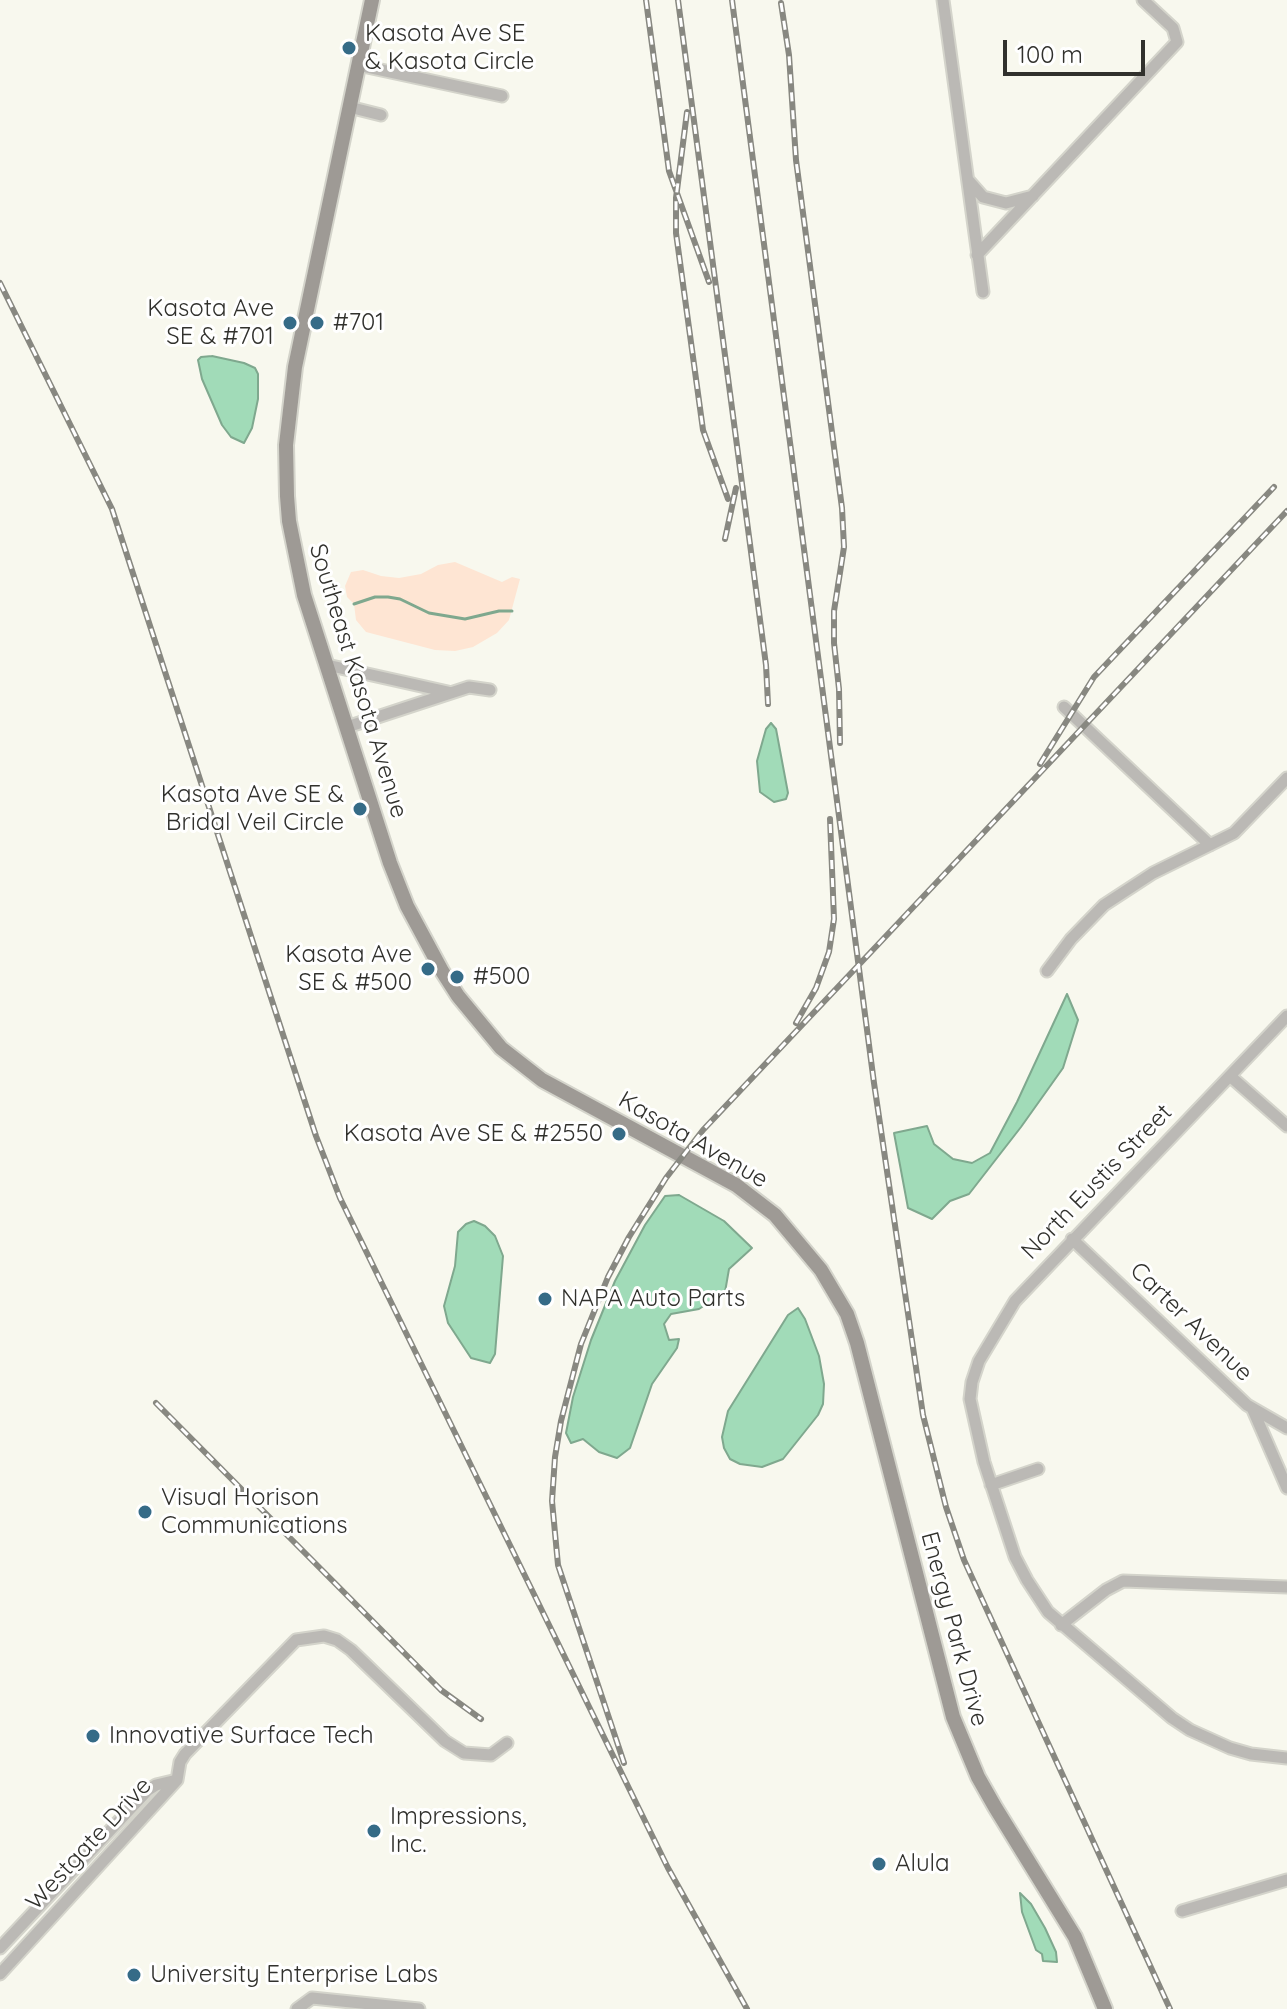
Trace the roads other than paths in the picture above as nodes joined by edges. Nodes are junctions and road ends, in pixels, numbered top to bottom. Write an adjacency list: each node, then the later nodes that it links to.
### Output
1 (372, 0): 4 (street, Southeast Kasota Avenue)
2 (943, 0): 8 (street)
3 (1143, 0): 9 (street)
4 (358, 65): 5 (street); 6 (street, Southeast Kasota Avenue)
5 (502, 96)
6 (349, 107): 7 (street); 12 (street, Southeast Kasota Avenue)
7 (381, 115)
8 (967, 179): 9 (street); 10 (street)
9 (1033, 196): 10 (street)
10 (977, 255): 11 (street)
11 (983, 292)
12 (327, 665): 14 (street); 16 (street, Southeast Kasota Avenue)
13 (490, 690): 14 (street)
14 (449, 692): 16 (street)
15 (1064, 707): 18 (street)
16 (347, 727): 21 (street, Southeast Kasota Avenue)
17 (1287, 778): 18 (street)
18 (1210, 845): 19 (street)
19 (1047, 971)
20 (1287, 1016): 22 (street, North Eustis Street)
21 (479, 1023): 26 (street, Kasota Avenue)
22 (1230, 1076): 23 (street); 24 (street, North Eustis Street)
23 (1287, 1126)
24 (1072, 1239): 25 (street, Carter Avenue); 29 (street, North Eustis Street)
25 (1253, 1410): 27 (street, Carter Avenue); 30 (street)
26 (878, 1419): 42 (street, Energy Park Drive)
27 (1287, 1428)
28 (1038, 1469): 29 (street)
29 (991, 1485): 32 (street)
30 (1287, 1488)
31 (1287, 1587): 32 (street)
32 (1061, 1625): 34 (street)
33 (507, 1743): 35 (street, Westgate Drive)
34 (1287, 1757)
35 (177, 1780): 38 (street, Westgate Drive); 39 (street, Westgate Drive)
36 (1287, 1880): 37 (street)
37 (1182, 1911)
38 (0, 1948)
39 (0, 1974)
40 (299, 2007): 41 (street)
41 (419, 2009)
42 (1105, 2009)

